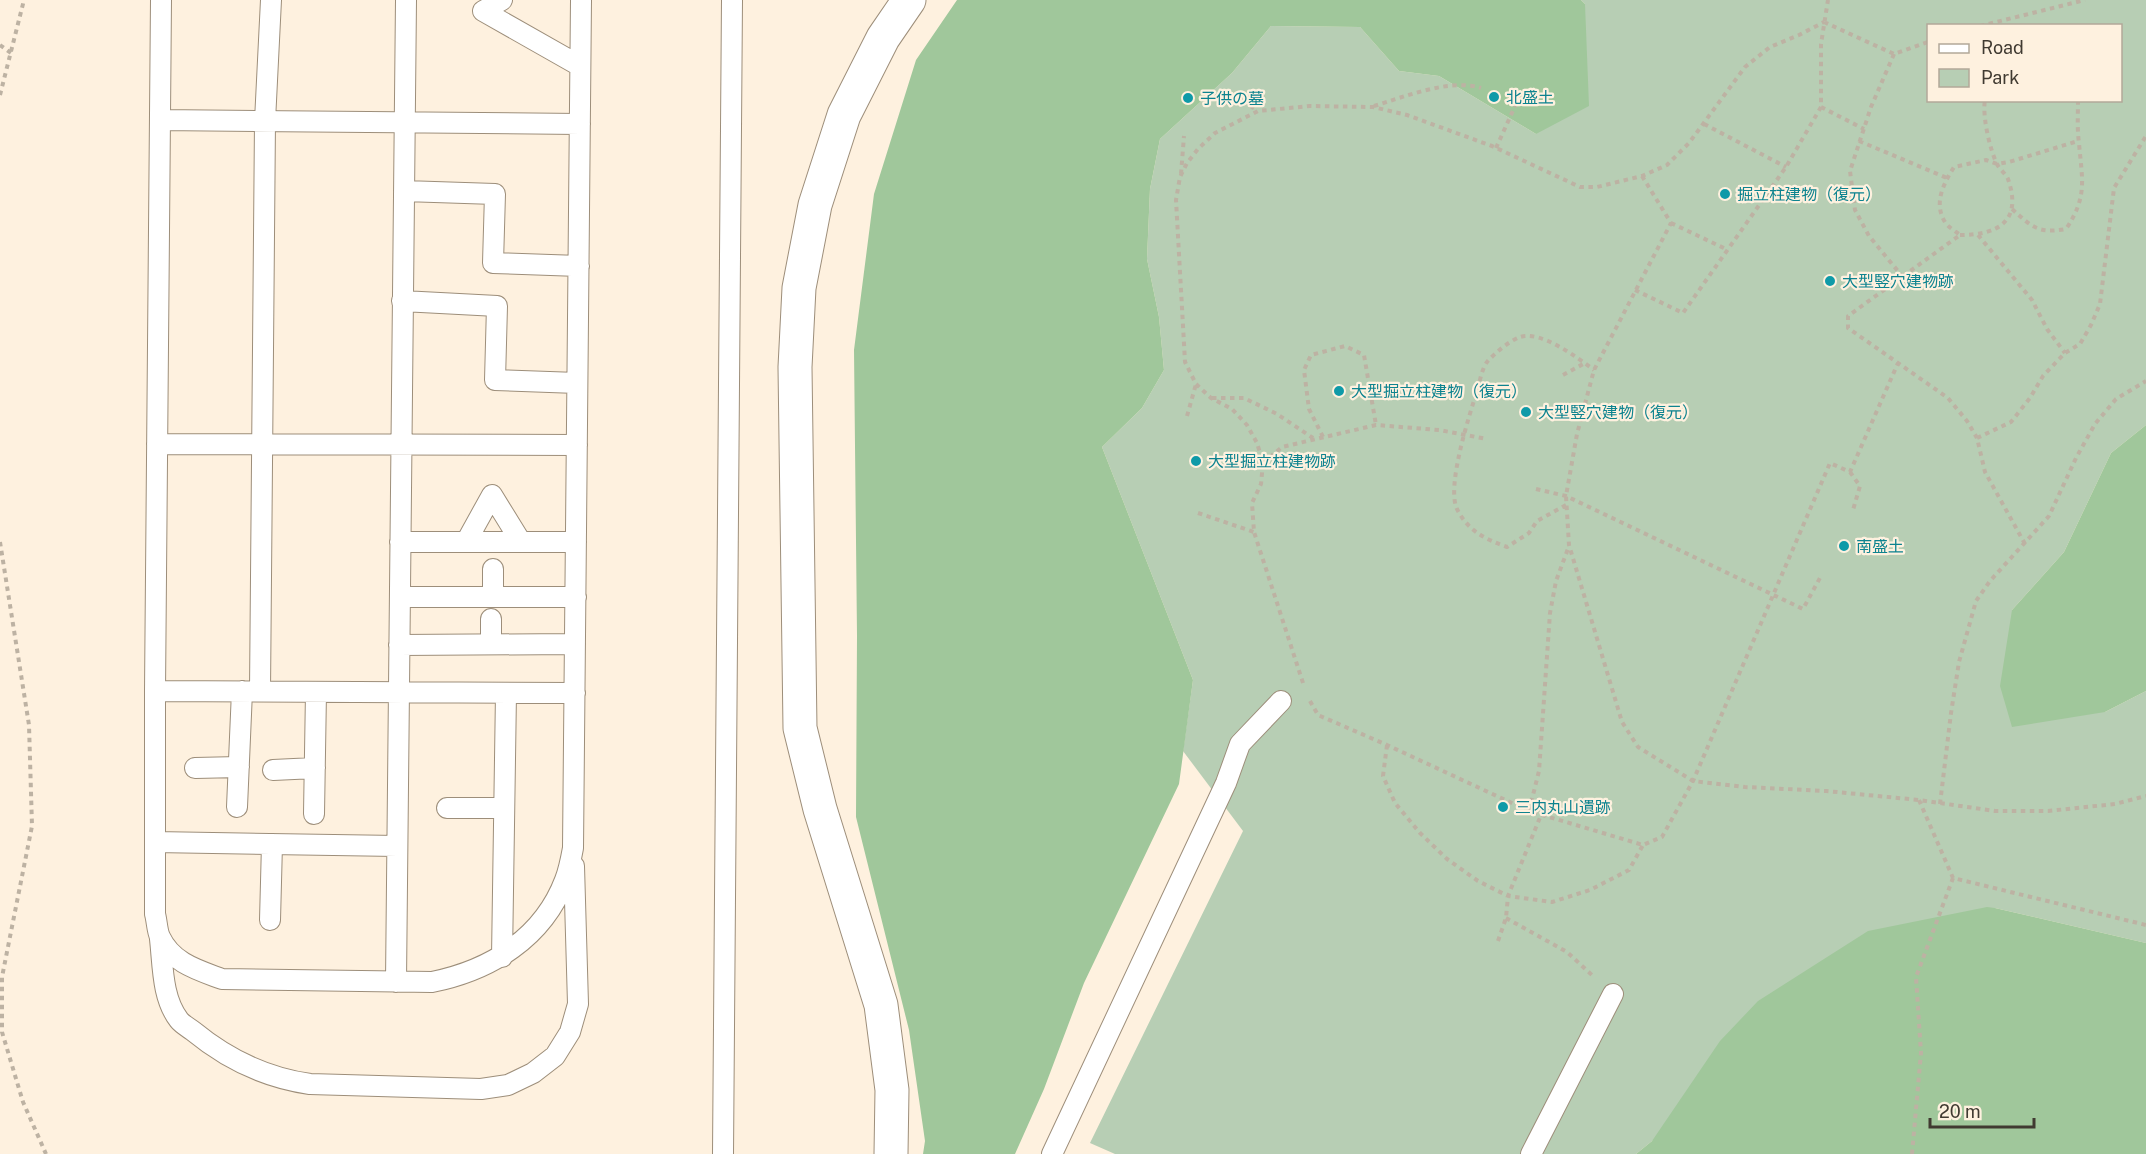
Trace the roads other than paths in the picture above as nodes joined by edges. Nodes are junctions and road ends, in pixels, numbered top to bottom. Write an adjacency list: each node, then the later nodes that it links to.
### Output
1 (161, 0): 9 (lane)
2 (271, 0): 10 (lane)
3 (406, 0): 11 (lane)
4 (502, 0): 8 (lane)
5 (581, 0): 8 (lane)
6 (732, 0): 57 (lane)
7 (909, 0): 58 (street)
8 (580, 66): 12 (lane)
9 (160, 120): 10 (lane); 17 (lane)
10 (265, 121): 11 (lane); 18 (lane)
11 (405, 122): 12 (lane); 13 (lane)
12 (580, 124): 14 (lane)
13 (404, 190): 14 (lane); 15 (lane)
14 (579, 266): 16 (lane)
15 (402, 301): 16 (lane); 19 (lane)
16 (577, 383): 20 (lane)
17 (157, 444): 18 (lane); 33 (lane)
18 (262, 444): 19 (lane); 34 (lane)
19 (401, 445): 20 (lane); 21 (lane)
20 (577, 445): 24 (lane)
21 (400, 542): 22 (lane); 26 (lane)
22 (466, 542): 23 (lane); 23 (lane)
23 (522, 542): 24 (lane)
24 (576, 542): 28 (lane)
25 (493, 569): 27 (lane)
26 (400, 597): 27 (lane); 32 (lane)
27 (493, 597): 28 (lane)
28 (576, 597): 31 (lane)
29 (491, 619): 30 (lane)
30 (491, 644): 31 (lane); 32 (lane)
31 (575, 644): 38 (lane)
32 (399, 645): 36 (lane)
33 (154, 691): 34 (lane); 48 (lane)
34 (251, 691): 35 (lane); 40 (lane)
35 (316, 692): 36 (lane); 42 (lane)
36 (399, 692): 37 (lane); 50 (lane)
37 (506, 693): 38 (lane); 46 (lane)
38 (575, 693): 51 (lane)
39 (1281, 701): 59 (lane)
40 (239, 767): 41 (lane); 44 (lane)
41 (195, 768)
42 (315, 768): 43 (lane); 47 (lane)
43 (273, 770)
44 (237, 807)
45 (447, 808): 46 (lane)
46 (504, 808): 54 (lane)
47 (314, 814)
48 (155, 842): 49 (lane); 53 (lane)
49 (272, 844): 50 (lane); 52 (lane)
50 (397, 846): 55 (lane)
51 (573, 848): 53 (lane); 54 (lane)
52 (270, 920)
53 (160, 937): 55 (lane)
54 (502, 957): 55 (lane)
55 (396, 981)
56 (1612, 994): 60 (lane)
57 (723, 1154)
58 (891, 1154)
59 (1052, 1154)
60 (1531, 1154)

